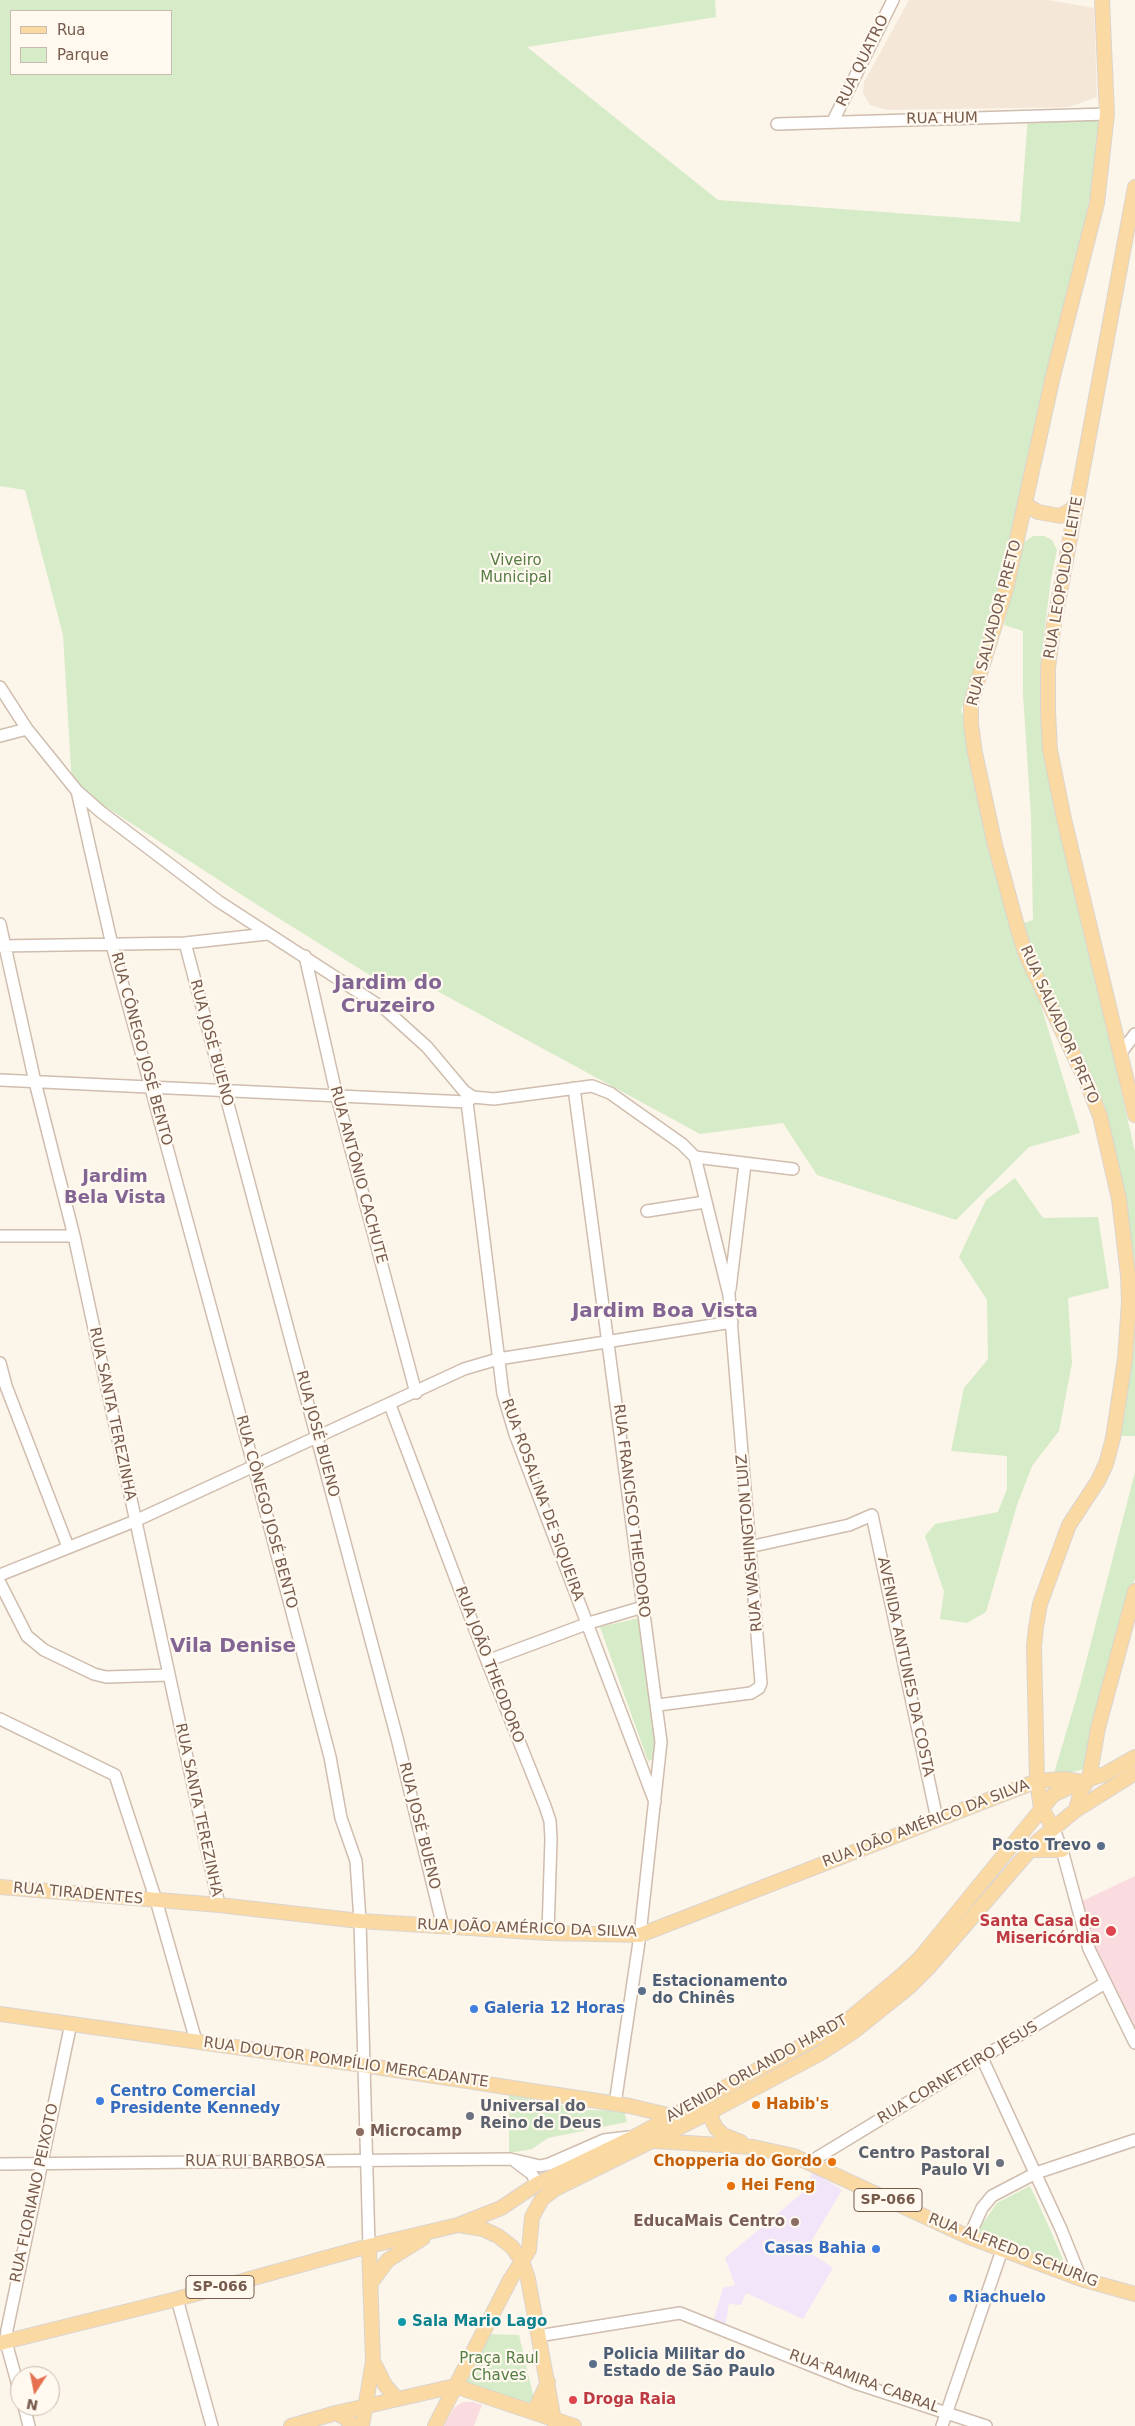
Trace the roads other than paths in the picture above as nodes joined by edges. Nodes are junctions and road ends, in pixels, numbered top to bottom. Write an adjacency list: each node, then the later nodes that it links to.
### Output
1 (893, 0): 4 (street, RUA QUATRO)
2 (1102, 0): 3 (main road, RUA SALVADOR PRETO)
3 (1107, 114): 4 (street, RUA HUM); 8 (main road, RUA SALVADOR PRETO)
4 (833, 122): 5 (street, RUA HUM)
5 (777, 124)
6 (1135, 187): 7 (main road, RUA LEOPOLDO LEITE)
7 (1077, 501): 9 (main road); 10 (main road, RUA LEOPOLDO LEITE)
8 (1024, 512): 9 (main road); 10 (main road); 63 (main road, RUA SALVADOR PRETO)
9 (1060, 516): 10 (main road)
10 (1072, 527): 22 (main road, RUA LEOPOLDO LEITE)
11 (0, 687): 12 (street)
12 (26, 730): 13 (street); 14 (street)
13 (0, 736)
14 (77, 791): 16 (street); 18 (street, RUA CÔNEGO JOSÉ BENTO)
15 (0, 924): 19 (street, RUA SANTA TEREZINHA)
16 (267, 934): 17 (street); 20 (street)
17 (185, 943): 18 (street); 27 (street, RUA JOSÉ BUENO)
18 (112, 945): 19 (street); 25 (street, RUA CÔNEGO JOSÉ BENTO)
19 (2, 946): 24 (street, RUA SANTA TEREZINHA)
20 (305, 956): 28 (street, RUA ANTÔNIO CACHUTE); 29 (street)
21 (1135, 1034): 22 (street)
22 (1120, 1054): 30 (main road, RUA LEOPOLDO LEITE)
23 (0, 1080): 24 (street)
24 (35, 1082): 25 (street); 37 (street, RUA SANTA TEREZINHA)
25 (152, 1086): 27 (street); 47 (street, RUA CÔNEGO JOSÉ BENTO)
26 (574, 1088): 29 (street); 31 (street); 40 (street, RUA FRANCISCO THEODORO)
27 (223, 1090): 28 (street); 46 (street, RUA JOSÉ BUENO)
28 (336, 1097): 29 (street); 44 (street, RUA ANTÔNIO CACHUTE)
29 (470, 1099): 41 (street, RUA ROSALINA DE SIQUEIRA)
30 (1135, 1115)
31 (695, 1157): 32 (street); 34 (street, RUA WASHINGTON LUIZ)
32 (745, 1164): 33 (street); 38 (street, RUA WASHINGTON LUIZ)
33 (793, 1169)
34 (705, 1202): 35 (street); 38 (street, RUA WASHINGTON LUIZ)
35 (647, 1211)
36 (0, 1236): 37 (street)
37 (74, 1236): 48 (street, RUA SANTA TEREZINHA)
38 (729, 1295): 39 (street, RUA WASHINGTON LUIZ)
39 (732, 1322): 40 (street); 50 (street, RUA WASHINGTON LUIZ)
40 (609, 1342): 41 (street); 54 (street, RUA FRANCISCO THEODORO)
41 (498, 1359): 44 (street); 55 (street, RUA ROSALINA DE SIQUEIRA)
42 (0, 1363): 43 (street)
43 (3, 1386): 49 (street)
44 (416, 1393): 45 (street)
45 (390, 1405): 46 (street); 56 (street, RUA JOÃO THEODORO)
46 (318, 1437): 47 (street); 75 (street, RUA JOSÉ BUENO)
47 (254, 1467): 48 (street); 74 (street, RUA CÔNEGO JOSÉ BENTO)
48 (135, 1521): 49 (street); 57 (street, RUA SANTA TEREZINHA)
49 (68, 1547): 51 (street)
50 (749, 1547): 58 (street, RUA WASHINGTON LUIZ); 67 (street, AVENIDA ANTUNES DA COSTA)
51 (0, 1575)
52 (0, 1583): 57 (street)
53 (1135, 1591): 62 (main road)
54 (643, 1607): 55 (street); 58 (street, RUA FRANCISCO THEODORO)
55 (588, 1623): 56 (street); 64 (street, RUA ROSALINA DE SIQUEIRA)
56 (487, 1662): 76 (street, RUA JOÃO THEODORO)
57 (169, 1675): 73 (street, RUA SANTA TEREZINHA)
58 (658, 1705): 64 (street, RUA FRANCISCO THEODORO)
59 (0, 1719): 72 (street)
60 (1135, 1757): 62 (main road, AVENIDA ORLANDO HARDT)
61 (1135, 1773): 66 (main road, AVENIDA ORLANDO HARDT)
62 (1084, 1780): 63 (main road, RUA JOÃO AMÉRICO DA SILVA); 65 (main road, AVENIDA ORLANDO HARDT); 66 (main road)
63 (1038, 1781): 65 (main road, RUA SALVADOR PRETO); 67 (main road, RUA JOÃO AMÉRICO DA SILVA)
64 (656, 1804): 77 (street, RUA FRANCISCO THEODORO)
65 (1041, 1808): 68 (main road); 87 (main road, AVENIDA ORLANDO HARDT)
66 (1076, 1810): 68 (main road, AVENIDA ORLANDO HARDT)
67 (937, 1819): 77 (main road, RUA JOÃO AMÉRICO DA SILVA)
68 (1053, 1827): 69 (main road, AVENIDA ORLANDO HARDT); 70 (street)
69 (1029, 1850): 70 (main road); 86 (main road, AVENIDA ORLANDO HARDT)
70 (1062, 1850): 78 (street)
71 (0, 1887): 72 (main road, RUA TIRADENTES)
72 (156, 1900): 73 (main road, RUA JOÃO AMÉRICO DA SILVA); 81 (street)
73 (218, 1905): 74 (main road, RUA JOÃO AMÉRICO DA SILVA)
74 (360, 1921): 75 (main road, RUA JOÃO AMÉRICO DA SILVA); 84 (street, RUA CÔNEGO JOSÉ BENTO)
75 (443, 1927): 76 (main road, RUA JOÃO AMÉRICO DA SILVA)
76 (548, 1932): 77 (main road, RUA JOÃO AMÉRICO DA SILVA)
77 (640, 1935): 85 (street, RUA FRANCISCO THEODORO)
78 (1105, 1983): 82 (street); 83 (street, RUA CORNETEIRO JESUS)
79 (0, 2014): 80 (main road, RUA DOUTOR POMPÍLIO MERCADANTE)
80 (71, 2023): 81 (main road, RUA DOUTOR POMPÍLIO MERCADANTE); 96 (street, RUA FLORIANO PEIXOTO)
81 (196, 2041): 84 (main road, RUA DOUTOR POMPÍLIO MERCADANTE)
82 (1135, 2043)
83 (982, 2058): 95 (street, RUA CORNETEIRO JESUS); 98 (street)
84 (363, 2065): 85 (main road, RUA DOUTOR POMPÍLIO MERCADANTE); 94 (street, RUA CÔNEGO JOSÉ BENTO)
85 (615, 2104): 87 (main road, RUA DOUTOR POMPÍLIO MERCADANTE)
86 (712, 2112): 88 (main road, AVENIDA ORLANDO HARDT); 92 (main road)
87 (671, 2115): 88 (main road, RUA DOUTOR POMPÍLIO MERCADANTE); 89 (main road, AVENIDA ORLANDO HARDT)
88 (691, 2123): 90 (main road, AVENIDA ORLANDO HARDT)
89 (636, 2136): 90 (main road, RUA ALFREDO SCHURIG / SP-066); 93 (street, RUA RUI BARBOSA); 99 (main road, AVENIDA ORLANDO HARDT / SP-066)
90 (654, 2140): 92 (main road, RUA ALFREDO SCHURIG / SP-066); 105 (main road, AVENIDA ORLANDO HARDT)
91 (1135, 2140): 98 (street)
92 (753, 2147): 95 (main road, RUA ALFREDO SCHURIG / SP-066)
93 (510, 2159): 94 (street, RUA RUI BARBOSA); 99 (street)
94 (367, 2161): 96 (street, RUA RUI BARBOSA); 103 (street, RUA CÔNEGO JOSÉ BENTO)
95 (810, 2162): 102 (main road, RUA ALFREDO SCHURIG / SP-066)
96 (40, 2163): 97 (street, RUA RUI BARBOSA); 111 (street, RUA FLORIANO PEIXOTO)
97 (0, 2164)
98 (1036, 2172): 102 (street); 106 (street)
99 (537, 2184): 100 (main road, AVENIDA ORLANDO HARDT / SP-066)
100 (458, 2225): 101 (main road, AVENIDA ORLANDO HARDT / SP-066); 105 (main road)
101 (439, 2230): 103 (main road, SP-066); 107 (main road)
102 (969, 2237): 104 (main road, RUA ALFREDO SCHURIG / SP-066)
103 (369, 2246): 107 (main road); 109 (main road, SP-066)
104 (1002, 2250): 106 (main road, RUA ALFREDO SCHURIG / SP-066); 118 (street)
105 (522, 2260): 110 (main road); 115 (main road)
106 (1081, 2279): 108 (main road, RUA ALFREDO SCHURIG / SP-066)
107 (370, 2284): 112 (main road)
108 (1135, 2294)
109 (177, 2299): 111 (main road, SP-066); 121 (street)
110 (538, 2336): 114 (main road); 118 (street, RUA RAMIRA CABRAL)
111 (3, 2343): 113 (street, RUA FLORIANO PEIXOTO)
112 (373, 2361): 116 (main road); 117 (main road)
113 (11, 2366)
114 (548, 2382): 120 (main road); 120 (main road)
115 (455, 2386): 116 (main road); 120 (main road); 125 (main road)
116 (397, 2399): 117 (main road)
117 (367, 2406): 119 (main road); 124 (main road)
118 (947, 2412): 127 (street); 128 (street, RUA RAMIRA CABRAL)
119 (336, 2413): 122 (main road); 123 (main road)
120 (545, 2419): 126 (main road)
121 (212, 2426)
122 (290, 2426)
123 (352, 2426)
124 (362, 2426)
125 (435, 2426)
126 (574, 2426)
127 (942, 2426)
128 (986, 2426)

